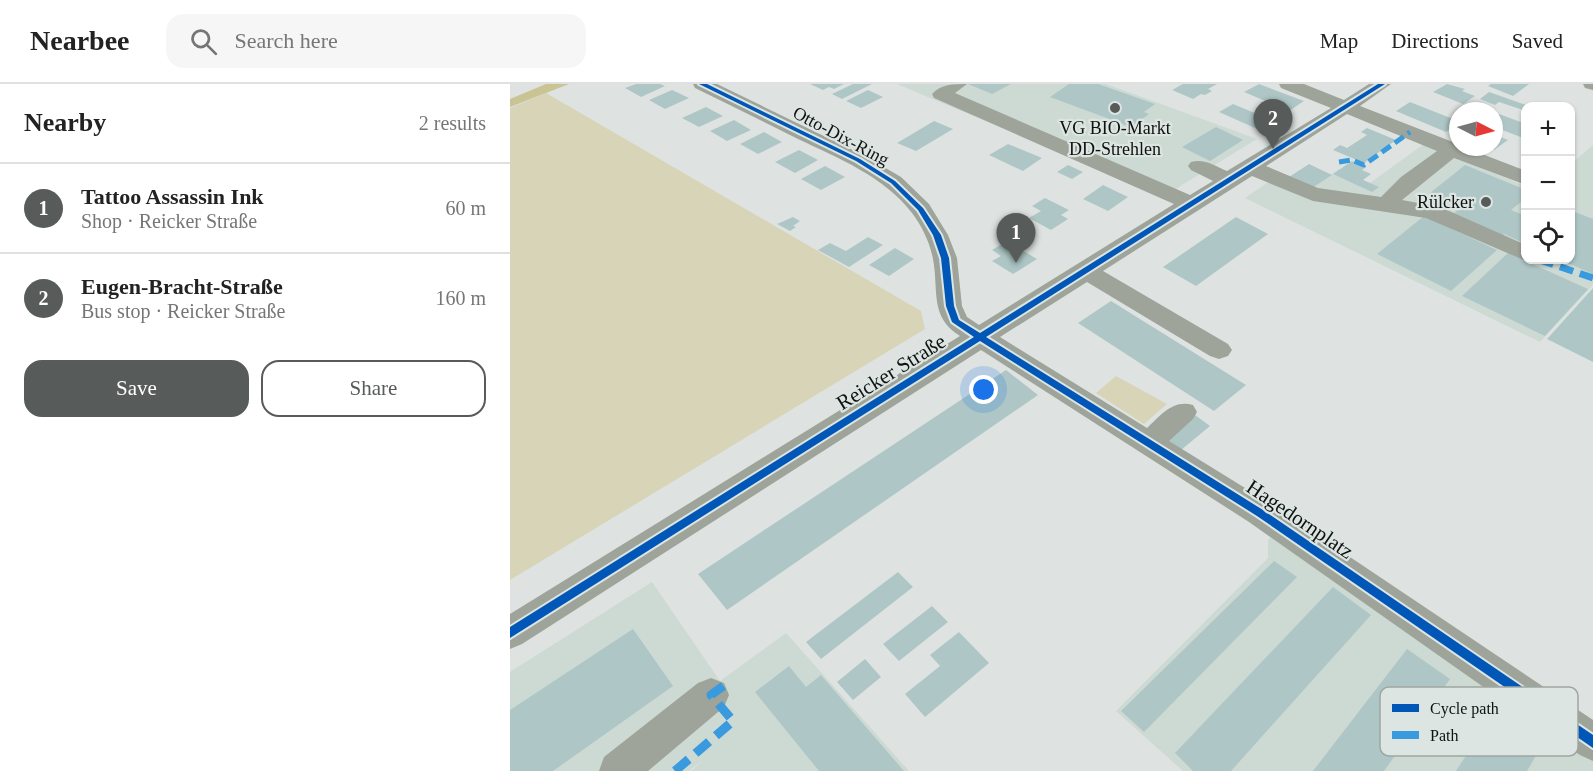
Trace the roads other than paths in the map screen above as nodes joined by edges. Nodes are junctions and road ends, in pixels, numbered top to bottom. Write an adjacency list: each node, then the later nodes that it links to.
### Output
1 (702, 84): 16 (street, Otto-Dix-Ring)
2 (1288, 84): 5 (street)
3 (1382, 84): 5 (street, Reicker Straße)
4 (944, 86): 12 (street)
5 (1347, 106): 6 (street); 10 (street, Reicker Straße)
6 (1449, 147)
7 (1449, 152): 13 (street)
8 (1469, 156): 11 (street)
9 (1198, 166): 10 (street)
10 (1240, 174): 12 (street, Reicker Straße); 13 (street)
11 (1521, 178)
12 (1192, 204): 15 (street, Reicker Straße)
13 (1386, 204): 14 (street)
14 (1521, 252)
15 (1086, 270): 16 (street, Reicker Straße); 17 (street)
16 (980, 337): 19 (street, Hagedornplatz); 20 (street, Reicker Straße)
17 (1219, 350)
18 (1183, 412): 19 (street)
19 (1149, 442): 21 (street, Hagedornplatz)
20 (510, 633)
21 (1514, 687)
22 (711, 695): 25 (street)
23 (1578, 732): 24 (street, Hagedornplatz)
24 (1593, 742)
25 (618, 771)

